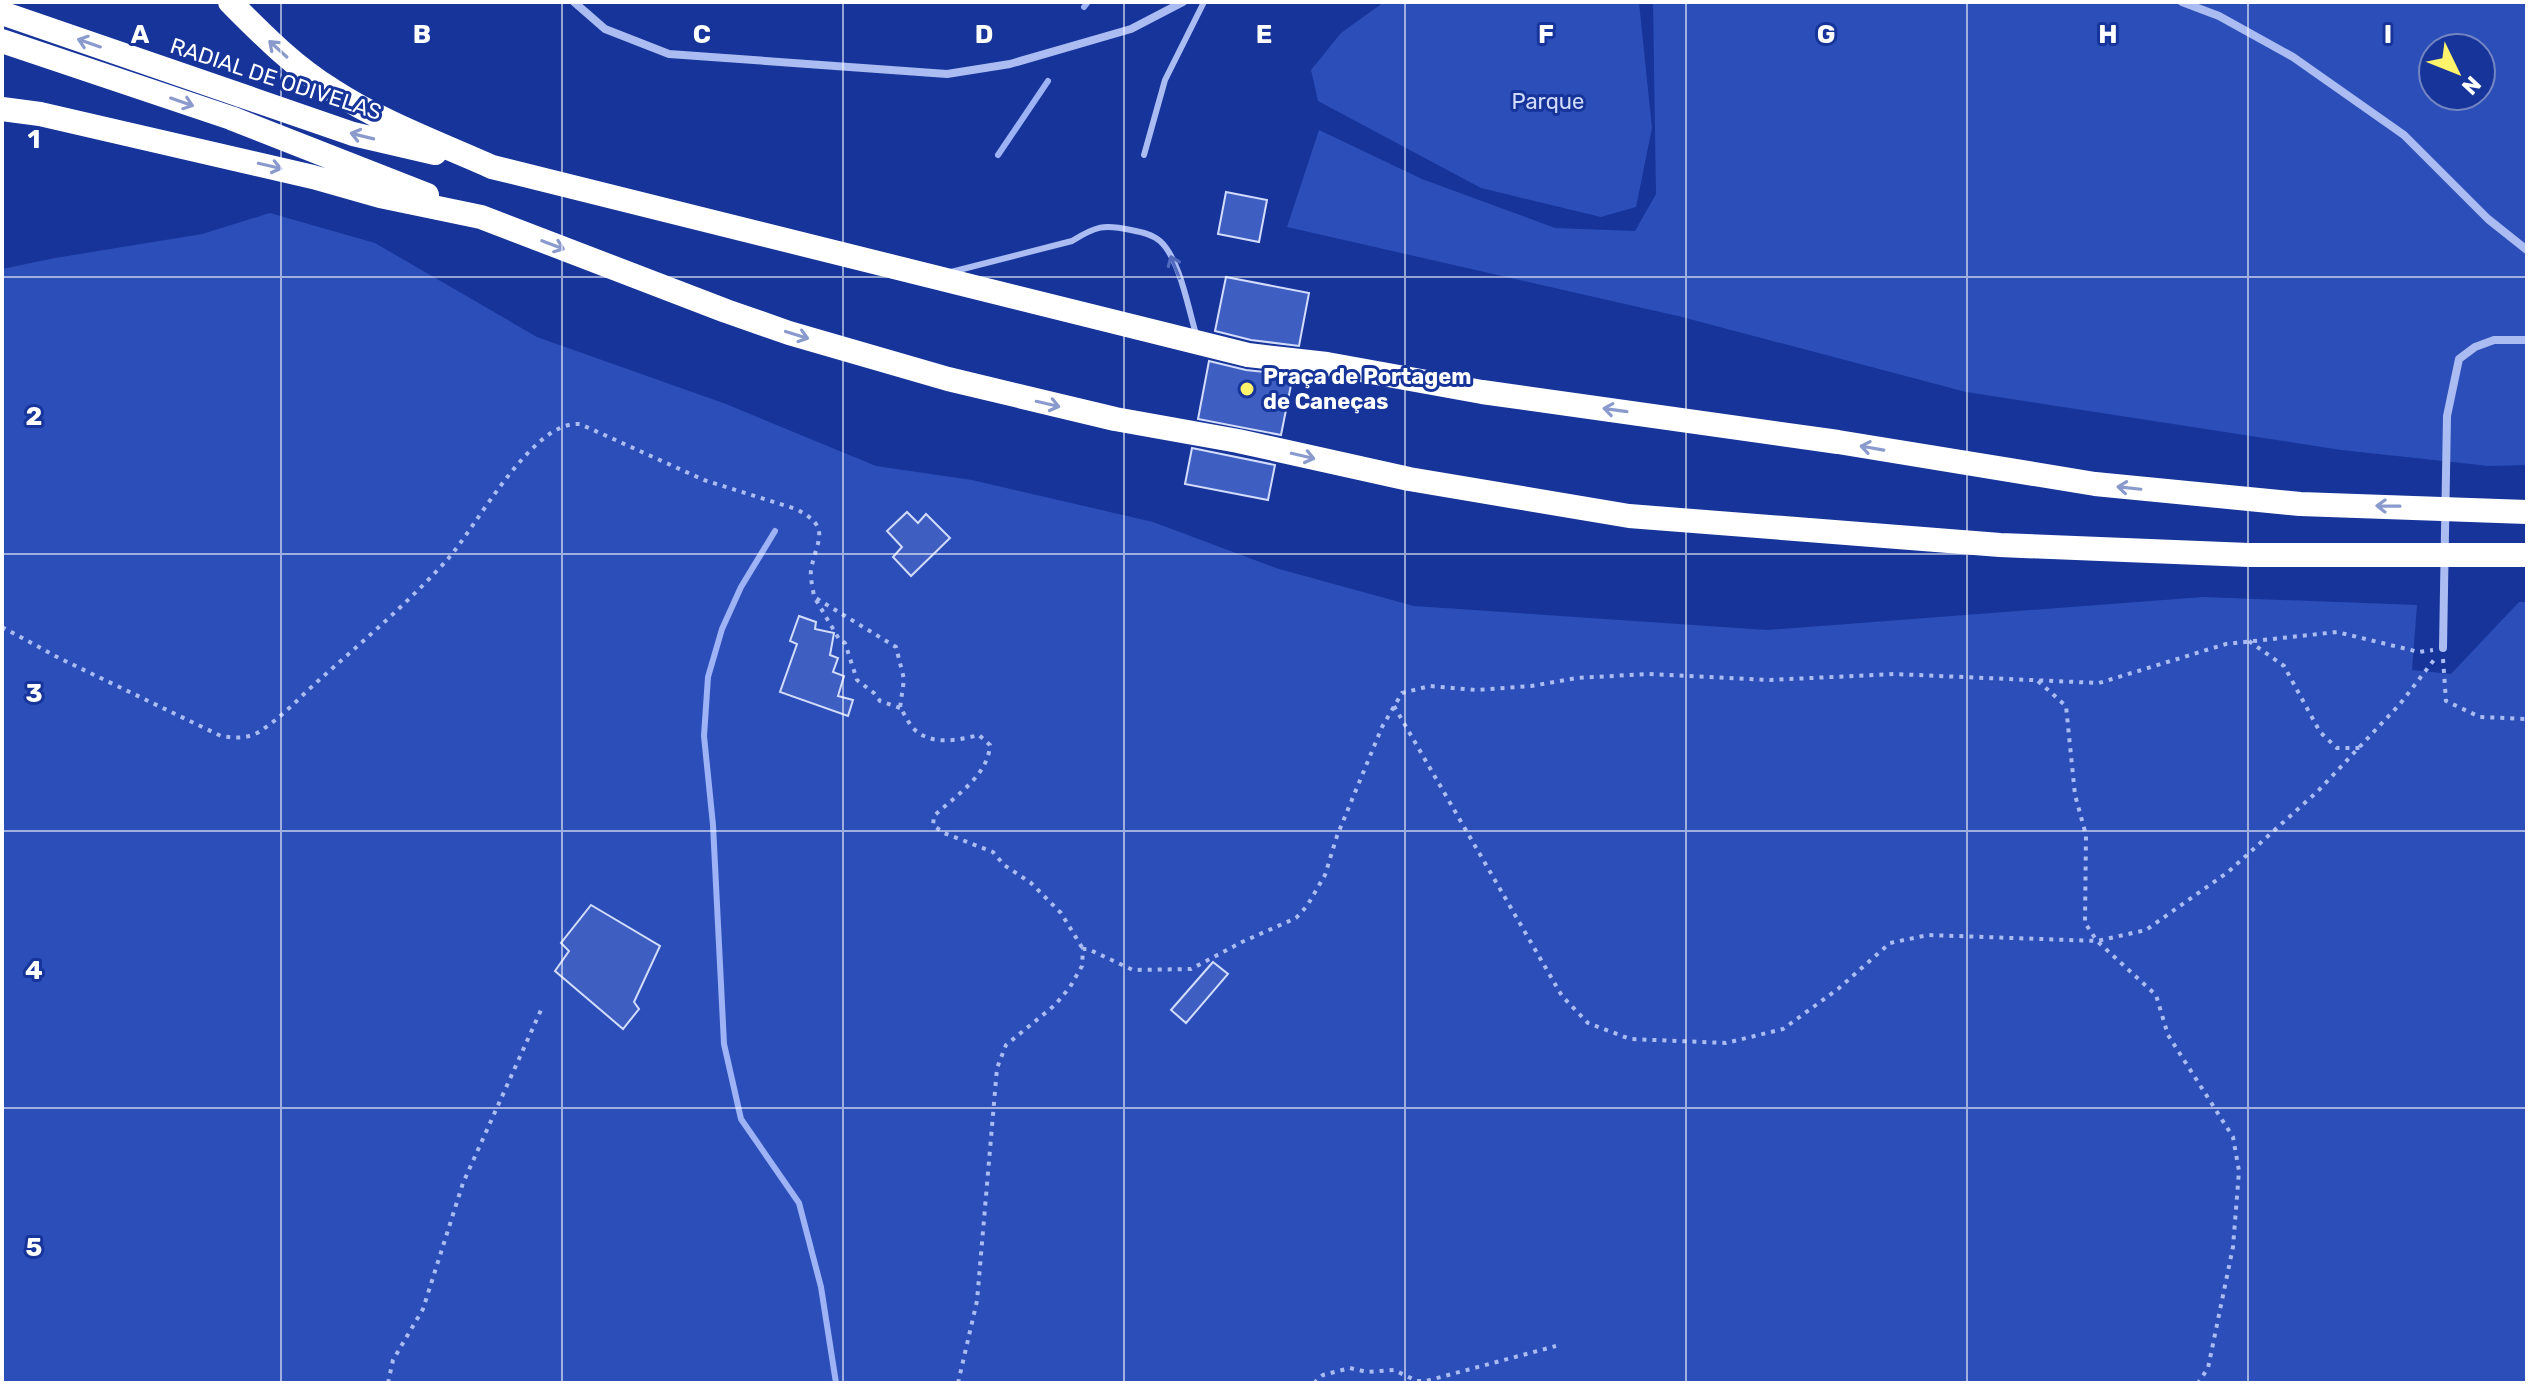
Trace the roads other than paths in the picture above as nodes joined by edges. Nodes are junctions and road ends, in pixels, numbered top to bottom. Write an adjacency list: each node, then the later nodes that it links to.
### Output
1 (230, 2): 10 (highway, one-way to 1)
2 (574, 2): 3 (street)
3 (1183, 2)
4 (1204, 2): 9 (lane)
5 (2182, 2): 12 (street)
6 (2, 13): 10 (highway, RADIAL DE ODIVELAS, one-way to 6)
7 (2, 41): 11 (highway, one-way to 11)
8 (2, 109): 11 (highway, one-way to 11)
9 (1144, 155)
10 (492, 167): 13 (highway)
11 (481, 217): 19 (highway, one-way to 19)
12 (2527, 250)
13 (932, 277): 15 (highway); 15 (lane, one-way to 13)
14 (2527, 340): 20 (street)
15 (1198, 342): 17 (highway, one-way to 15)
16 (2527, 504): 17 (highway)
17 (2494, 509): 18 (highway)
18 (2527, 512)
19 (2527, 555)
20 (2443, 648)

